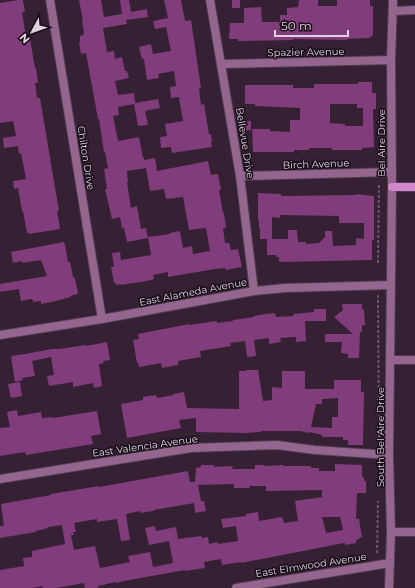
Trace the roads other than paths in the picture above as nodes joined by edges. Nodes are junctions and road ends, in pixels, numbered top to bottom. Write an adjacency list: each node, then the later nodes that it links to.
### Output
1 (50, 0): 14 (street, Chilton Drive)
2 (210, 0): 7 (street, Bellevue Drive)
3 (393, 0): 4 (street, Bel Aire Drive)
4 (393, 10): 5 (street); 6 (street, Bel Aire Drive)
5 (415, 10)
6 (391, 60): 7 (street, Spazier Avenue); 8 (street, Bel Aire Drive)
7 (222, 64): 9 (street, Bellevue Drive)
8 (392, 172): 9 (street, Birch Avenue); 10 (street, Bel Aire Drive)
9 (240, 176): 13 (street, Bellevue Drive)
10 (392, 187): 11 (street); 12 (street, Bel Aire Drive)
11 (415, 187)
12 (390, 285): 13 (street, East Alameda Avenue); 16 (street, South Bel Aire Drive)
13 (254, 291): 14 (street, East Alameda Avenue)
14 (102, 319): 15 (street, East Alameda Avenue)
15 (0, 335)
16 (390, 360): 17 (street); 18 (street, South Bel Aire Drive)
17 (415, 360)
18 (389, 456): 19 (street, East Valencia Avenue); 20 (street, South Bel Aire Drive)
19 (0, 479)
20 (391, 532): 21 (street); 22 (street, South Bel Aire Drive)
21 (415, 532)
22 (390, 563): 23 (street, East Elmwood Avenue); 24 (street, South Bel Aire Drive)
23 (236, 588)
24 (390, 588)

